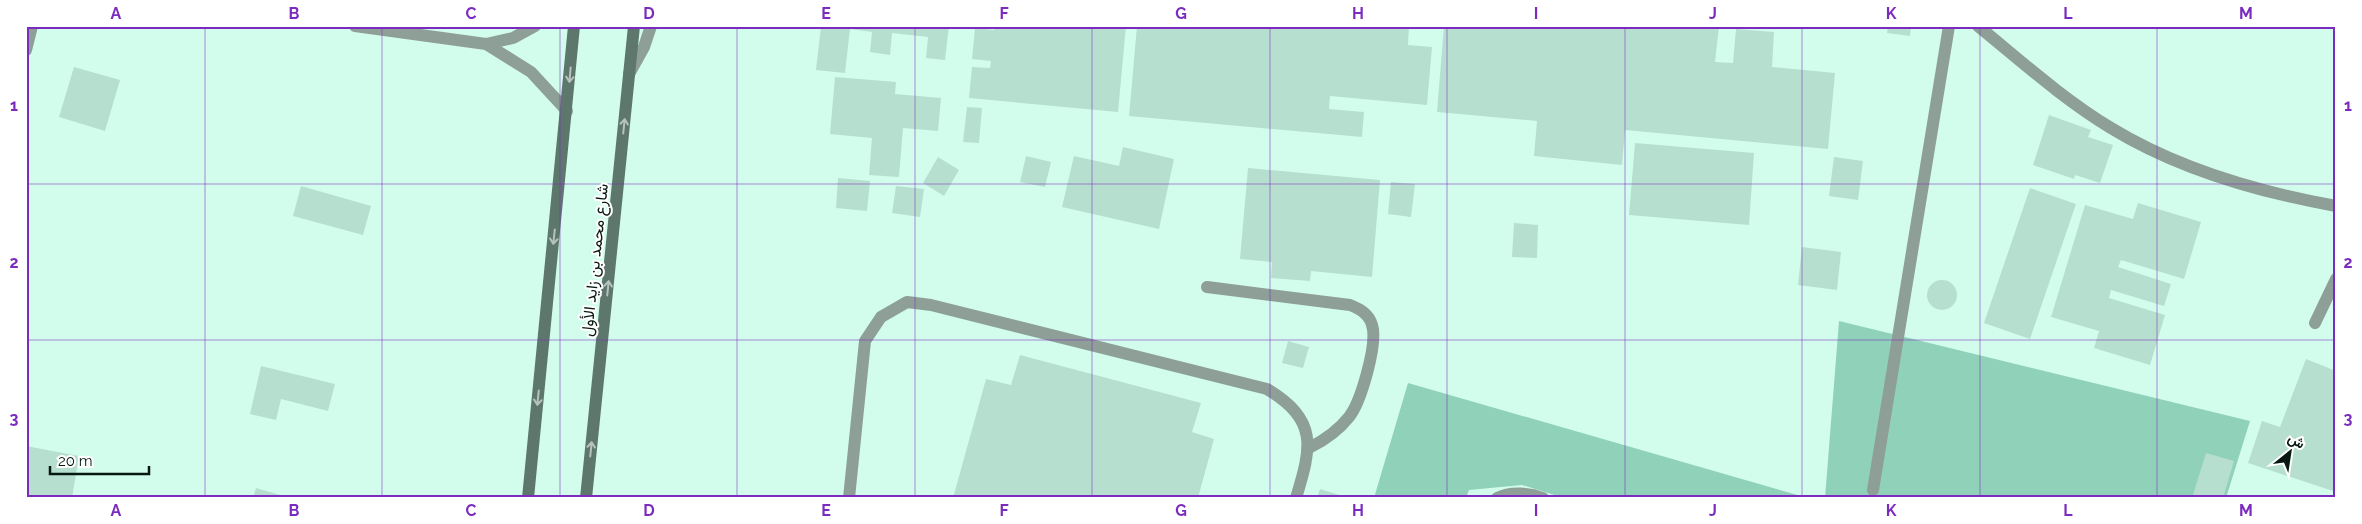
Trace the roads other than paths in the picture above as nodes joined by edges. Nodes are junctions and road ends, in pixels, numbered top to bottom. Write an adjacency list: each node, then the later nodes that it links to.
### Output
1 (32, 26): 10 (street)
2 (355, 26): 9 (street)
3 (535, 26): 9 (street)
4 (574, 26): 12 (main road, one-way to 12)
5 (634, 26): 11 (main road, شارع محمد بن زايد الأول)
6 (651, 26): 11 (street)
7 (1949, 26): 18 (street)
8 (1978, 26): 13 (street)
9 (486, 44): 12 (street)
10 (26, 50)
11 (629, 74): 20 (main road, شارع محمد بن زايد الأول, one-way to 11)
12 (567, 112): 19 (main road, one-way to 19)
13 (2336, 206)
14 (2336, 279): 16 (street)
15 (1207, 287): 17 (street)
16 (2315, 323)
17 (1309, 448): 21 (street); 22 (street)
18 (1873, 490)
19 (528, 498)
20 (586, 498)
21 (849, 498)
22 (1296, 498)
23 (1497, 498): 24 (street)
24 (1543, 498)

